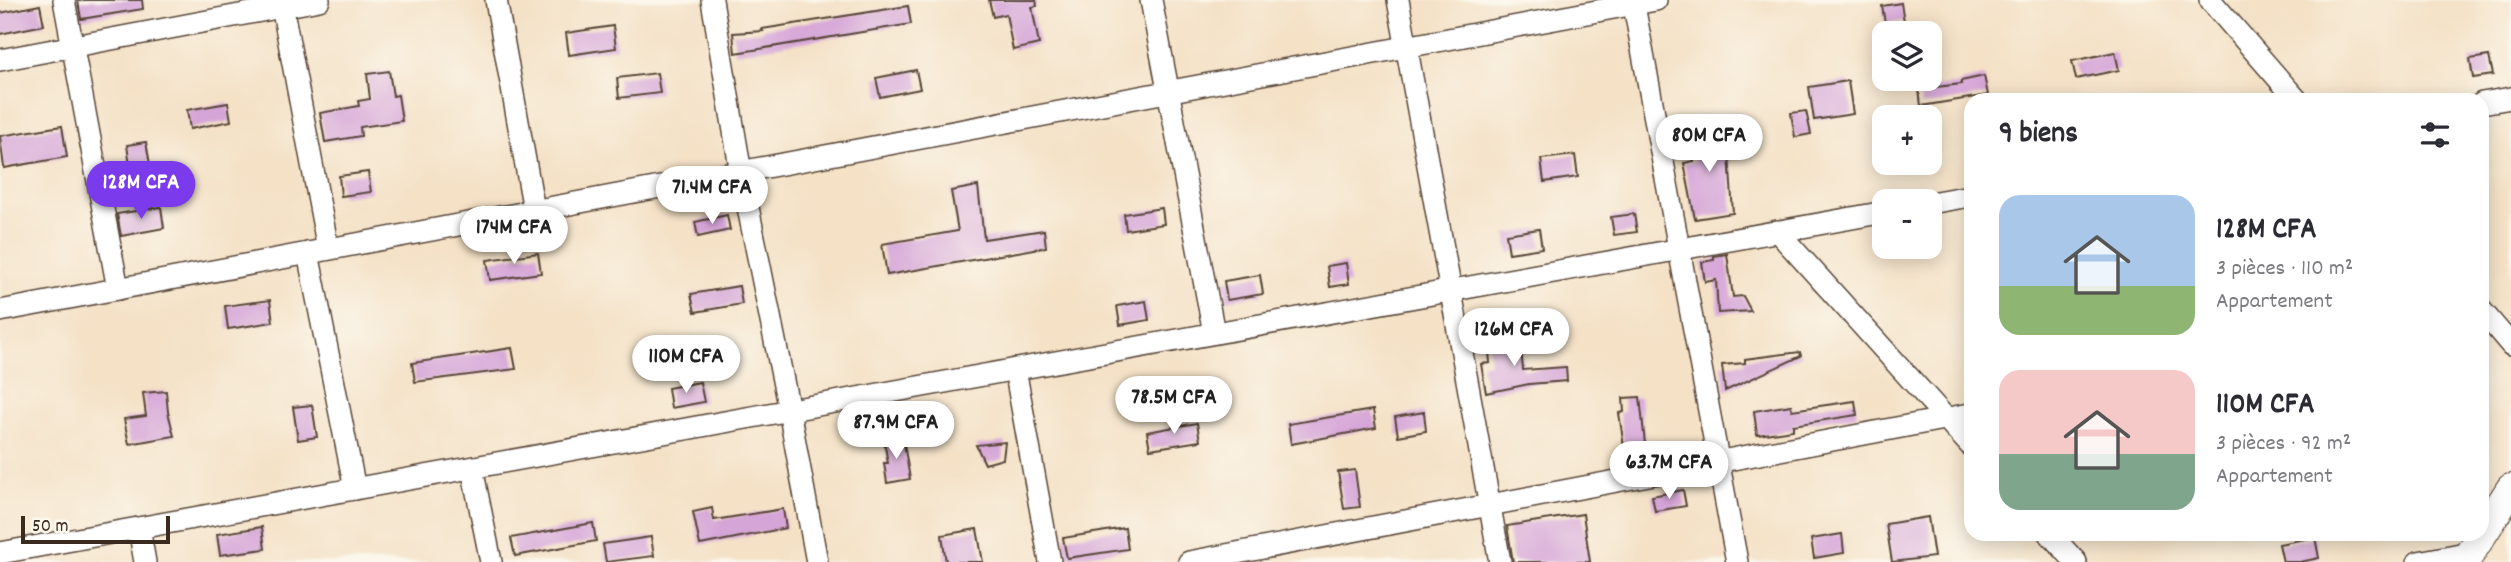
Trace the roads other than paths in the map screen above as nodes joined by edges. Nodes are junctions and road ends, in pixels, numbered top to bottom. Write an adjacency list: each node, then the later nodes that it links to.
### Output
1 (64, 0): 11 (street)
2 (318, 0): 10 (street)
3 (496, 0): 21 (street)
4 (712, 0): 18 (street)
5 (1151, 0): 14 (street)
6 (1398, 0): 12 (street)
7 (1656, 0): 9 (street)
8 (2210, 0): 15 (street)
9 (1634, 2): 12 (street); 24 (street)
10 (282, 3): 11 (street); 25 (street)
11 (73, 46): 13 (street); 26 (street)
12 (1407, 47): 14 (street); 27 (street)
13 (0, 60)
14 (1169, 92): 18 (street); 30 (street)
15 (2291, 93)
16 (2511, 98): 17 (street)
17 (2489, 102)
18 (741, 173): 21 (street); 33 (street)
19 (1964, 197): 20 (street)
20 (1942, 201)
21 (534, 210): 25 (street)
22 (1872, 214): 23 (street)
23 (1777, 231): 24 (street); 35 (street)
24 (1679, 249): 27 (street); 37 (street)
25 (318, 251): 26 (street); 39 (street)
26 (118, 289): 28 (street)
27 (1451, 290): 30 (street); 41 (street)
28 (0, 311)
29 (2489, 321): 31 (street)
30 (1214, 333): 32 (street)
31 (2511, 345)
32 (1015, 369): 33 (street); 51 (street)
33 (789, 410): 38 (street); 50 (street)
34 (1964, 415): 35 (street)
35 (1946, 418): 36 (street); 37 (street)
36 (1964, 438)
37 (1718, 462): 41 (street); 54 (street)
38 (472, 467): 39 (street); 49 (street)
39 (355, 489): 43 (street)
40 (2511, 489): 42 (street)
41 (1490, 505): 52 (street); 53 (street)
42 (2489, 524)
43 (139, 528): 46 (street); 48 (street)
44 (2056, 541): 55 (street)
45 (2478, 541): 47 (street)
46 (0, 553)
47 (2468, 557): 56 (street)
48 (145, 562)
49 (491, 562)
50 (817, 562)
51 (1050, 562)
52 (1189, 562)
53 (1500, 562)
54 (1737, 562)
55 (2076, 562)
56 (2418, 562)

